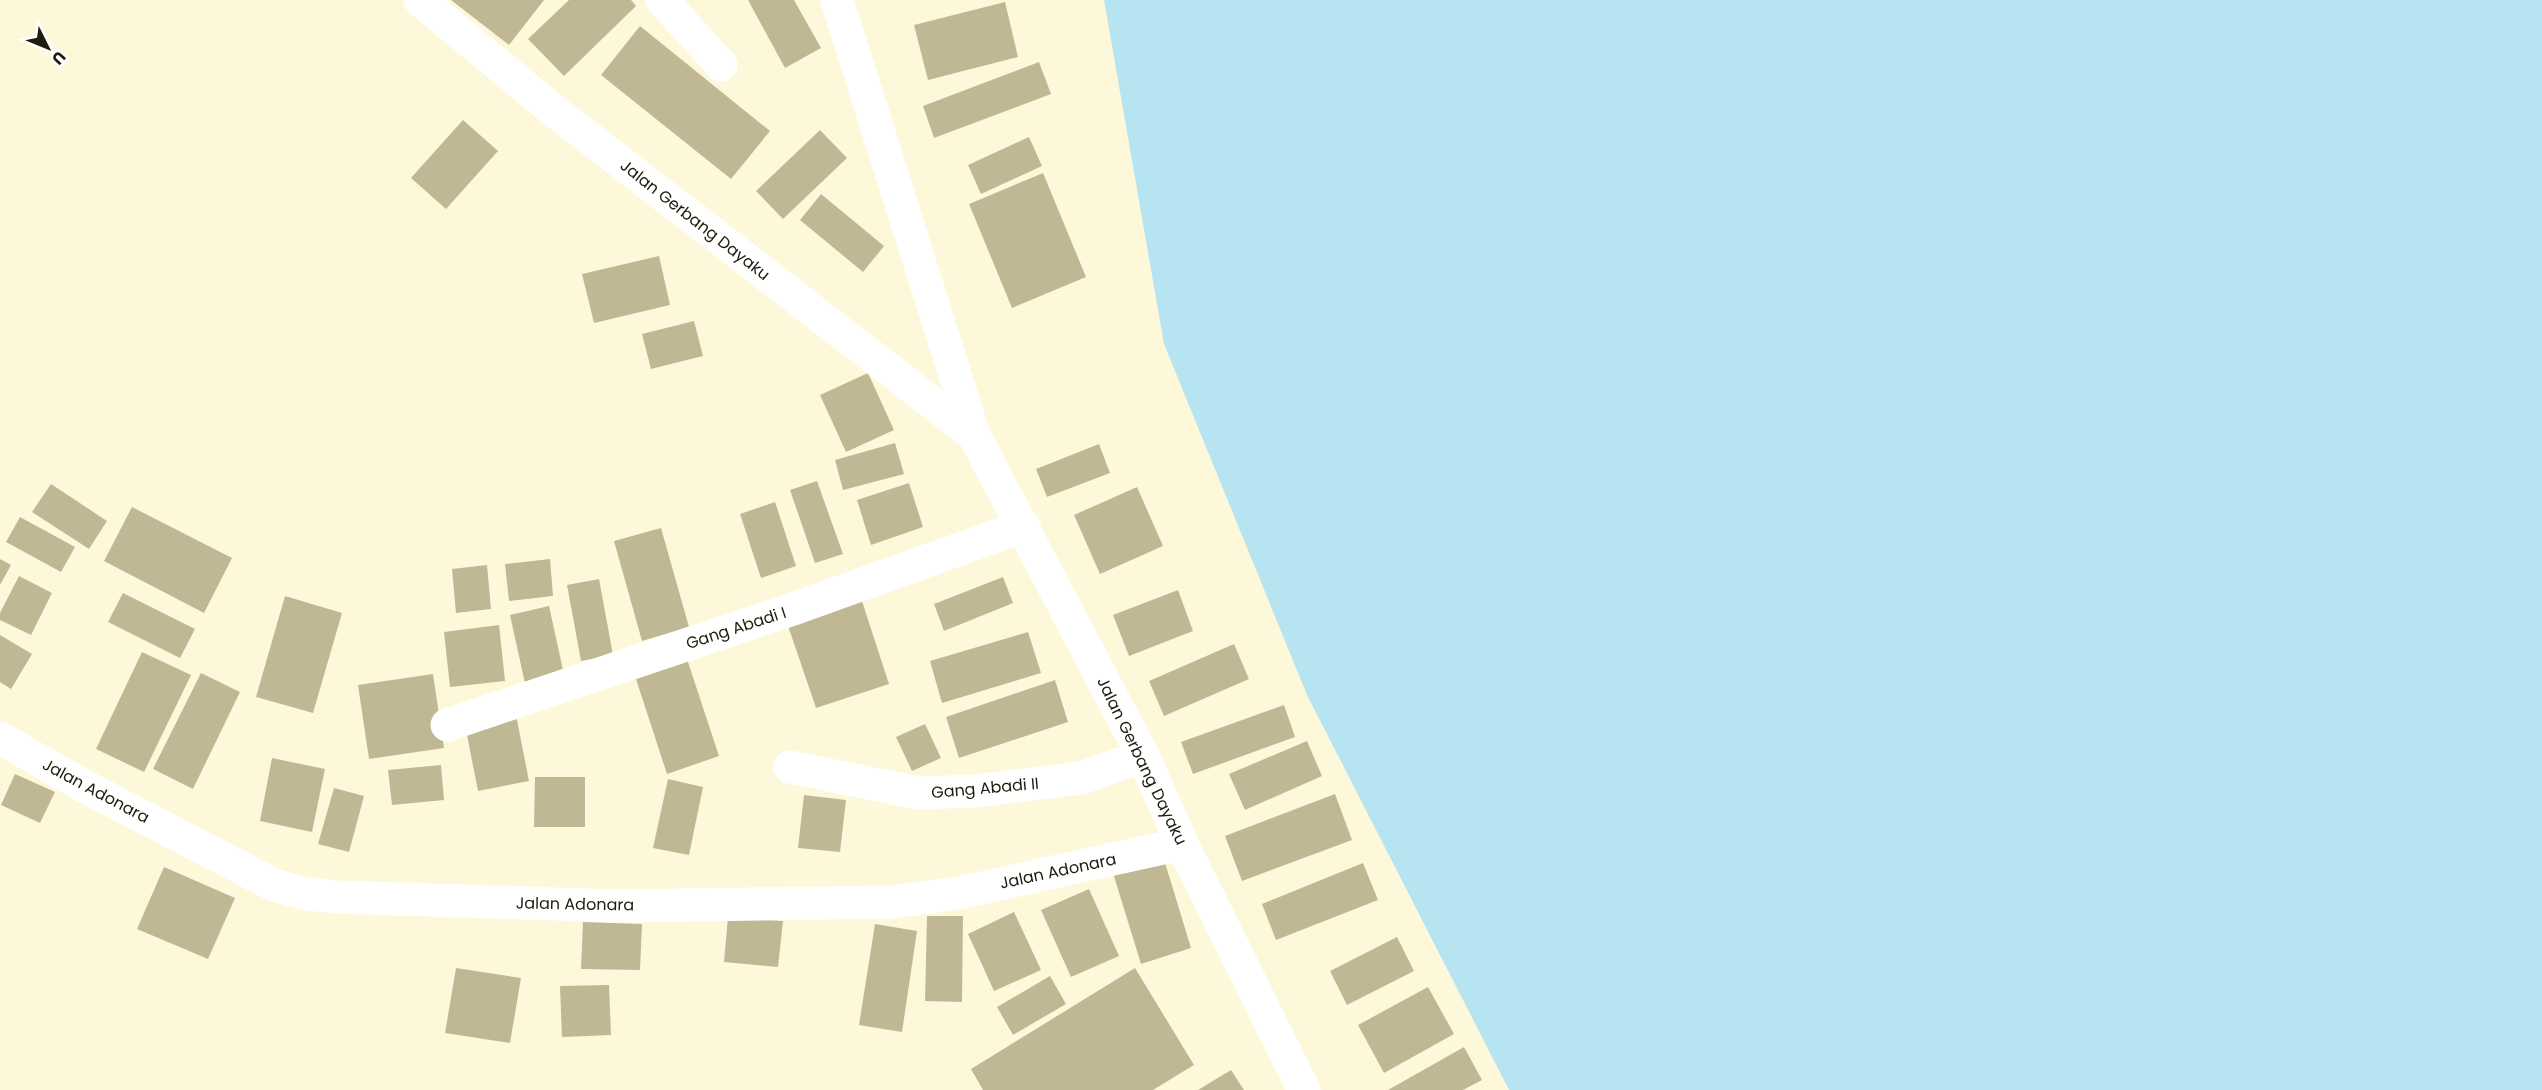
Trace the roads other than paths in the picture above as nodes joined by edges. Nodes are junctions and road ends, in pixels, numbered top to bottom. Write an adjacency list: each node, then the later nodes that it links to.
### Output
1 (420, 0): 5 (main road, Jalan Gerbang Dayaku)
2 (662, 0): 4 (main road)
3 (838, 1): 5 (main road, Jalan Gerbang Dayaku)
4 (721, 65)
5 (974, 435): 6 (main road, Jalan Gerbang Dayaku)
6 (1024, 526): 7 (main road, Gang Abadi I); 9 (main road, Jalan Gerbang Dayaku)
7 (447, 725)
8 (0, 738): 11 (main road, Jalan Adonara)
9 (1143, 756): 10 (main road, Gang Abadi II); 11 (main road, Jalan Gerbang Dayaku)
10 (790, 767)
11 (1182, 844): 12 (main road, Jalan Gerbang Dayaku)
12 (1304, 1090)

